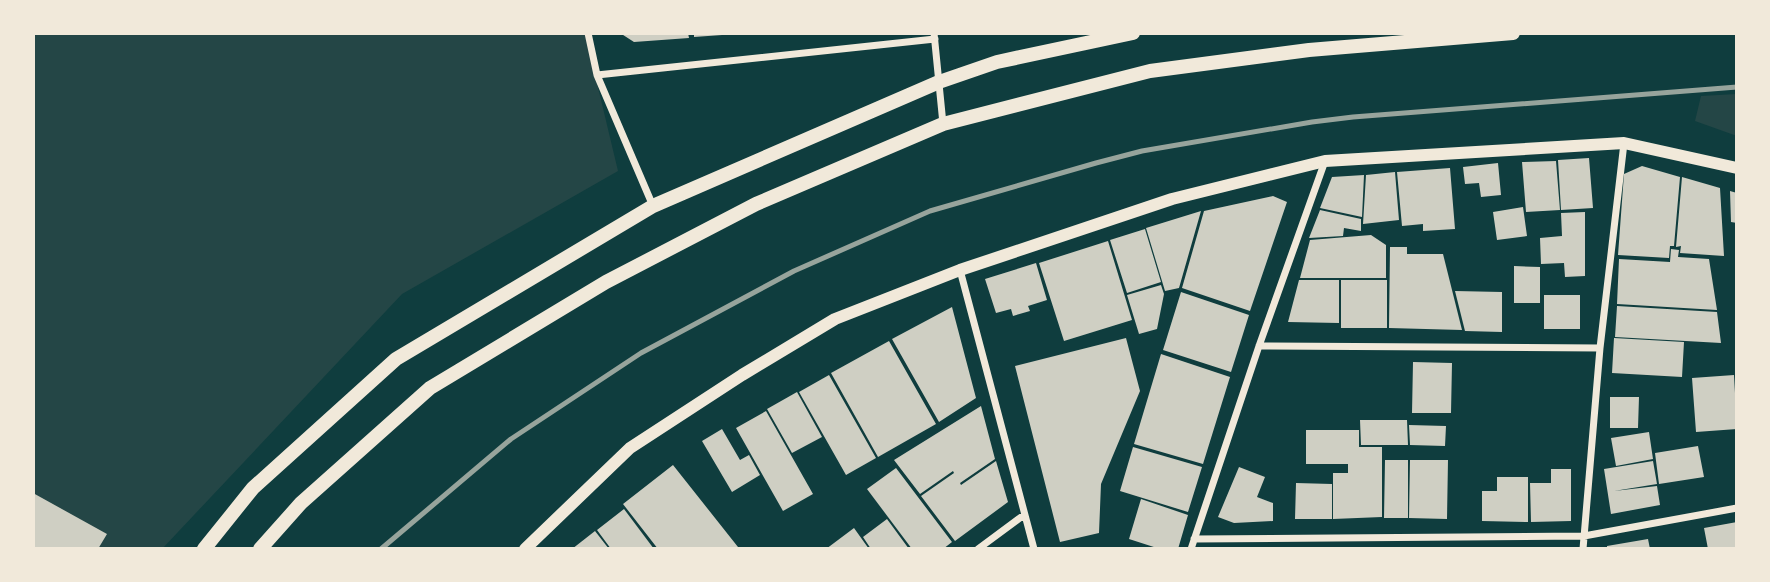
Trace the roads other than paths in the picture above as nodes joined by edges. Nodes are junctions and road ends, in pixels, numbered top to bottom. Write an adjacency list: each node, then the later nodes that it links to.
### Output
1 (589, 33): 5 (street)
2 (1133, 33): 6 (main road)
3 (1513, 33): 7 (main road)
4 (934, 36): 5 (street); 6 (street)
5 (597, 75): 11 (street)
6 (939, 82): 7 (street); 11 (main road)
7 (943, 124): 20 (main road)
8 (1624, 143): 9 (street); 10 (street); 14 (street)
9 (1325, 162): 12 (street); 13 (street)
10 (1737, 169)
11 (653, 206): 19 (main road)
12 (960, 270): 16 (street); 21 (street)
13 (1259, 346): 14 (street); 18 (street)
14 (1600, 348): 17 (street)
15 (1737, 508): 17 (street)
16 (1024, 515): 22 (street); 23 (street)
17 (1584, 536): 18 (street); 25 (street)
18 (1194, 539): 24 (street)
19 (204, 549)
20 (260, 549)
21 (525, 549)
22 (978, 549)
23 (1034, 549)
24 (1191, 549)
25 (1583, 549)

